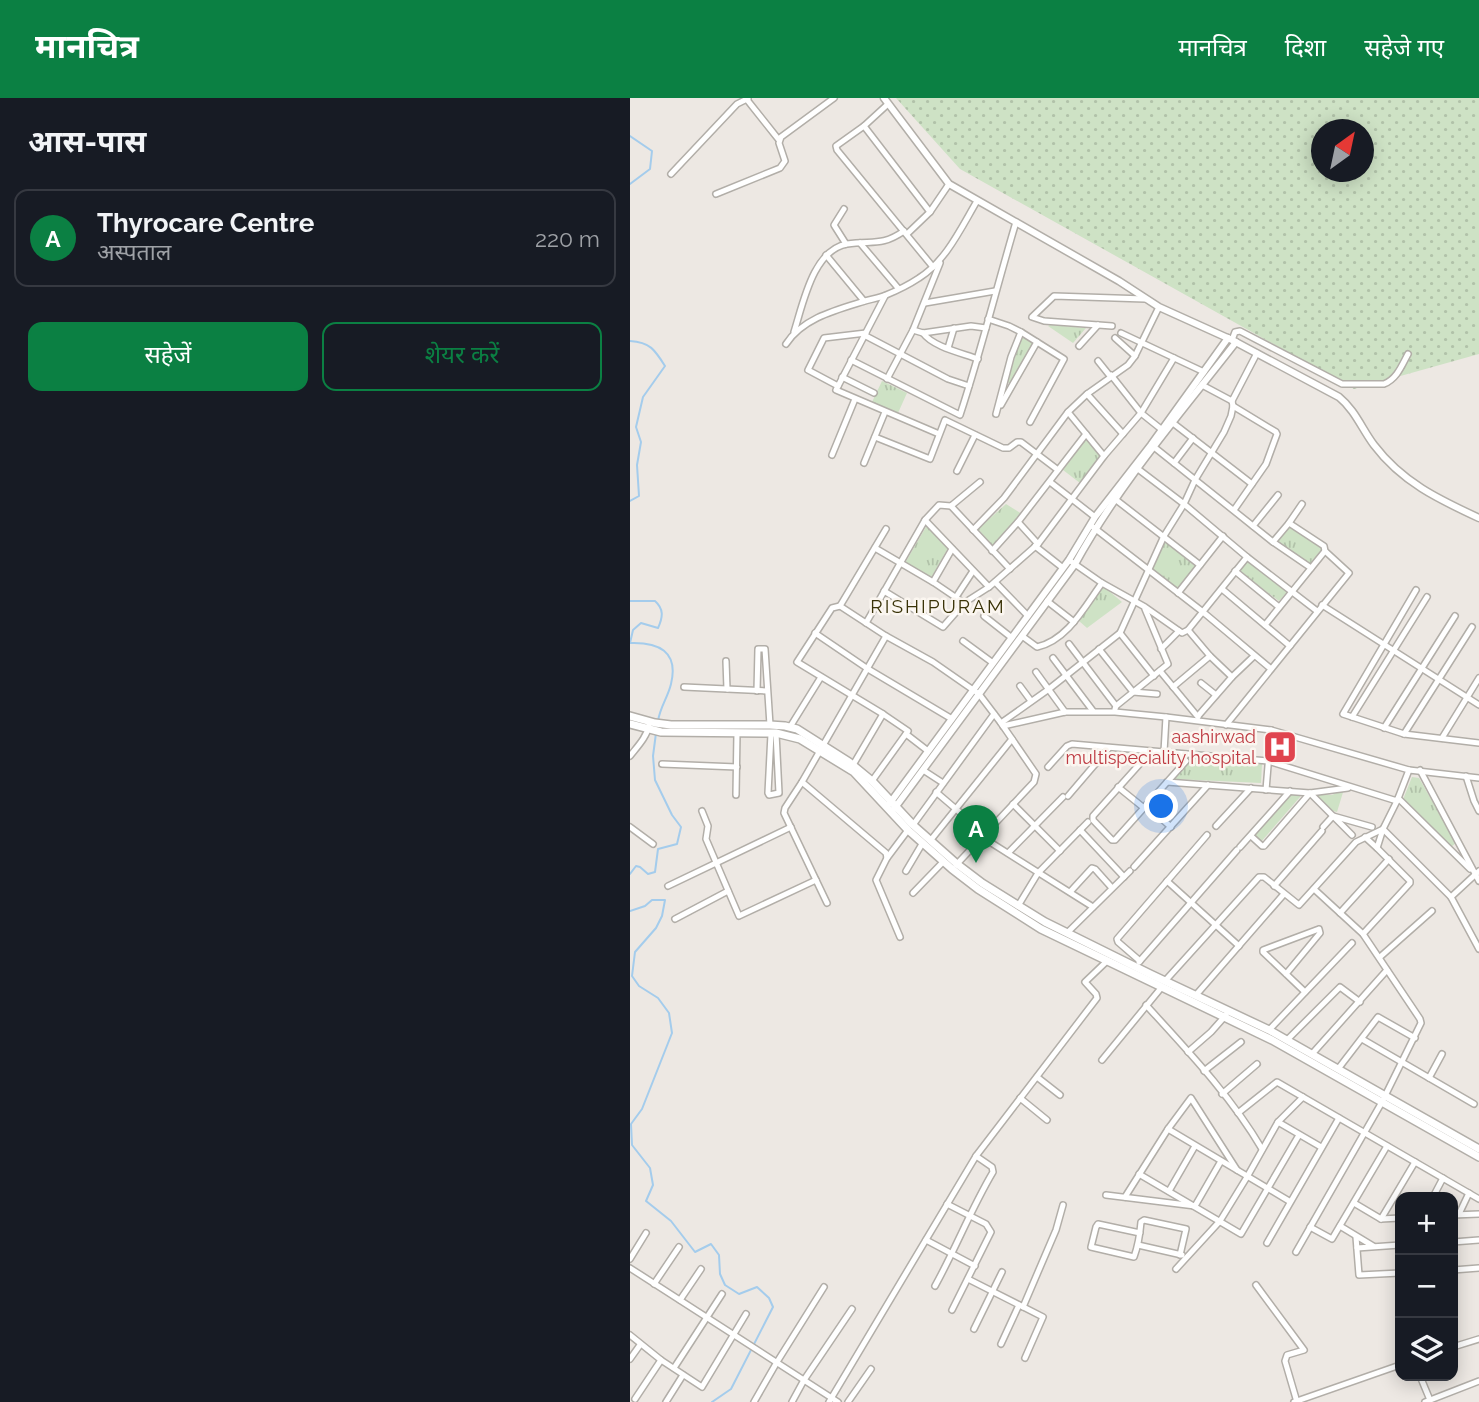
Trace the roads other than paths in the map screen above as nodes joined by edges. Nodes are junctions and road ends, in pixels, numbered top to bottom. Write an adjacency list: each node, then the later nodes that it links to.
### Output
1 (748, 98): 5 (street); 6 (street)
2 (834, 98): 5 (street)
3 (886, 101): 4 (street); 7 (street)
4 (864, 126): 11 (street); 13 (street)
5 (779, 140): 8 (street)
6 (671, 174)
7 (949, 184): 9 (street); 11 (street)
8 (716, 194)
9 (977, 201): 12 (street); 17 (street)
10 (844, 209): 15 (street)
11 (930, 212): 13 (street)
12 (1016, 222): 20 (street); 22 (street)
13 (905, 232): 14 (street); 18 (street)
14 (860, 243): 15 (street); 19 (street)
15 (846, 244): 16 (street)
16 (827, 255): 23 (street); 33 (street)
17 (943, 257): 18 (street); 24 (street)
18 (933, 267): 19 (street)
19 (898, 288): 21 (street)
20 (995, 290): 24 (street); 26 (street)
21 (885, 296): 23 (street); 36 (street)
22 (1145, 299): 25 (street); 27 (street)
23 (864, 301): 33 (street)
24 (925, 303): 31 (street)
25 (1159, 307): 38 (street); 40 (street)
26 (988, 319): 30 (street); 32 (street)
27 (1098, 325): 28 (street); 42 (street)
28 (1112, 326)
29 (954, 328): 30 (street); 34 (street); 43 (street)
30 (986, 328): 50 (street)
31 (913, 330): 34 (street); 45 (street)
32 (1021, 332): 39 (street); 39 (street)
33 (794, 333): 41 (street)
34 (923, 333): 43 (street)
35 (1121, 333): 40 (street)
36 (865, 334): 45 (street); 49 (street); 57 (street)
37 (1115, 338): 47 (street)
38 (1232, 340): 44 (street); 46 (street); 52 (street); 56 (street)
39 (1037, 342): 67 (street)
40 (1142, 343): 47 (street); 48 (street)
41 (786, 344)
42 (1079, 346)
43 (948, 348): 50 (street)
44 (1257, 353): 62 (street); 99 (street)
45 (900, 354): 55 (street); 58 (street)
46 (1408, 354)
47 (1135, 356): 53 (street)
48 (1174, 358): 52 (street); 65 (street)
49 (851, 359): 54 (street); 55 (street)
50 (978, 359): 58 (street)
51 (1098, 361): 53 (street)
52 (1204, 372): 70 (street)
53 (1110, 376): 60 (street); 65 (street)
54 (842, 377): 57 (street); 59 (street)
55 (887, 379): 66 (street)
56 (1202, 385): 62 (street); 68 (street)
57 (838, 386): 61 (street)
58 (969, 386): 66 (street)
59 (874, 393)
60 (1087, 394): 64 (street); 73 (street)
61 (855, 399): 63 (street); 80 (street)
62 (1232, 404): 78 (street); 90 (street)
63 (885, 412): 71 (street); 75 (street)
64 (1068, 412): 72 (street); 79 (street)
65 (1141, 413): 70 (street); 73 (street)
66 (960, 415): 69 (street)
67 (1030, 422)
68 (1173, 423): 76 (street); 77 (street)
69 (955, 425): 71 (street); 74 (street)
70 (1161, 429): 98 (street)
71 (939, 434): 75 (street)
72 (1086, 434): 81 (street); 85 (street)
73 (1123, 434): 81 (street)
74 (975, 435): 79 (street); 86 (street)
75 (875, 438): 82 (street)
76 (1192, 438): 78 (street); 83 (street)
77 (1154, 447): 83 (street); 84 (street)
78 (1212, 452): 87 (street); 90 (street)
79 (1036, 454): 85 (street); 106 (street)
80 (832, 455)
81 (1104, 456): 92 (street)
82 (864, 463)
83 (1174, 463): 87 (street)
84 (1138, 469): 93 (street); 94 (street)
85 (1058, 470): 89 (street)
86 (957, 471)
87 (1195, 480): 94 (street); 97 (street)
88 (980, 482): 96 (street)
89 (1050, 482): 92 (street); 101 (street)
90 (1252, 484): 97 (street)
91 (1278, 495): 103 (street)
92 (1071, 499): 98 (street); 110 (street)
93 (1115, 499): 104 (street); 107 (street)
94 (1184, 505): 107 (street); 108 (street)
95 (1302, 505): 102 (street)
96 (951, 506): 100 (street); 106 (street)
97 (1234, 510): 103 (street)
98 (1095, 517): 104 (street)
99 (1479, 517)
100 (925, 520): 112 (street); 117 (street)
101 (1018, 523): 110 (street); 113 (street)
102 (1289, 523): 109 (street); 114 (street)
103 (1253, 526): 109 (street)
104 (1092, 527): 116 (street); 122 (street)
105 (886, 529): 111 (street)
106 (973, 530): 113 (street)
107 (1164, 536): 118 (street); 122 (street)
108 (1223, 536): 115 (street); 118 (street)
109 (1273, 542): 120 (street)
110 (1036, 545): 119 (street); 121 (street)
111 (874, 548): 117 (street); 139 (street)
112 (952, 549): 123 (street); 125 (street)
113 (992, 551): 121 (street)
114 (1325, 551): 120 (street); 142 (street)
115 (1247, 557): 124 (street); 131 (street)
116 (1072, 562): 119 (street); 127 (street); 136 (street)
117 (901, 563): 125 (street); 132 (street)
118 (1200, 565): 133 (street)
119 (1063, 568): 146 (street)
120 (1311, 568): 131 (street)
121 (1010, 569): 126 (street)
122 (1148, 569): 133 (street); 137 (street)
123 (974, 571): 128 (street); 134 (street)
124 (1235, 571): 129 (street); 141 (street)
125 (933, 582): 134 (street)
126 (995, 582): 128 (street); 146 (street)
127 (1102, 583): 137 (street); 147 (street)
128 (989, 587): 138 (street)
129 (1222, 589): 143 (street); 149 (street)
130 (1416, 590): 162 (street)
131 (1292, 591): 141 (street); 142 (street)
132 (884, 592): 148 (street); 150 (street)
133 (1178, 593): 143 (street)
134 (956, 597): 138 (street)
135 (1427, 597): 166 (street)
136 (1047, 601): 147 (street); 158 (street)
137 (1134, 601): 140 (street); 155 (street)
138 (964, 603): 150 (street)
139 (840, 606): 148 (street); 156 (street)
140 (1144, 607): 154 (street); 165 (street)
141 (1279, 607): 149 (street)
142 (1320, 608): 162 (street); 163 (street)
143 (1203, 612): 152 (street); 168 (street)
144 (1455, 615): 175 (street)
145 (984, 616): 159 (street)
146 (1028, 616): 159 (street)
147 (1074, 622): 158 (street)
148 (866, 623): 157 (street)
149 (1265, 625): 163 (street)
150 (943, 627): 153 (street)
151 (1472, 627): 182 (street)
152 (1188, 630): 154 (street); 167 (street)
153 (950, 631)
154 (1179, 631): 165 (street)
155 (1120, 633): 164 (street); 177 (street)
156 (815, 634): 173 (street); 179 (street)
157 (886, 636): 173 (street); 191 (street)
158 (1022, 636): 191 (street)
159 (1012, 638): 171 (street)
160 (963, 641): 171 (street)
161 (1069, 644): 172 (street)
162 (1384, 644): 166 (street); 206 (street)
163 (1290, 646): 174 (street)
164 (1099, 649): 172 (street); 192 (street)
165 (1161, 649): 177 (street)
166 (1394, 651): 175 (street); 206 (street)
167 (1210, 656): 180 (street); 186 (street)
168 (1254, 656): 174 (street); 180 (street)
169 (1053, 659): 178 (street)
170 (726, 662): 187 (street)
171 (993, 663): 191 (street)
172 (1083, 663): 178 (street); 199 (street)
173 (868, 668): 195 (street); 208 (street)
174 (1271, 669): 211 (street)
175 (1421, 669): 182 (street); 214 (street)
176 (1036, 673): 188 (street)
177 (1157, 674): 186 (street); 192 (street)
178 (1066, 676): 188 (street); 200 (street)
179 (821, 677): 195 (street); 213 (street)
180 (1232, 677): 194 (street)
181 (1479, 678): 196 (street)
182 (1438, 680): 196 (street); 220 (street)
183 (1201, 683): 194 (street)
184 (1020, 686): 197 (street)
185 (684, 687): 187 (street)
186 (1173, 687): 207 (street)
187 (727, 689): 189 (street)
188 (1049, 689): 197 (street); 201 (street)
189 (757, 691): 190 (street); 190 (street)
190 (767, 691): 217 (street)
191 (976, 692): 203 (street); 208 (street); 236 (street)
192 (1133, 692): 193 (street); 199 (street)
193 (1157, 694)
194 (1216, 695): 207 (street)
195 (852, 696): 202 (street); 225 (street)
196 (1467, 698): 198 (street); 221 (street)
197 (1031, 701): 210 (street)
198 (1479, 705)
199 (1115, 709): 200 (street); 205 (street)
200 (1093, 711): 201 (street)
201 (1065, 712): 210 (street)
202 (883, 714): 219 (street); 233 (street)
203 (994, 714): 210 (street); 244 (street)
204 (630, 716): 212 (main road)
205 (1166, 717): 207 (street); 227 (street)
206 (1352, 717): 214 (street)
207 (1198, 718): 211 (street)
208 (952, 719): 226 (street)
209 (630, 724): 212 (main road)
210 (1002, 725): 222 (street)
211 (1226, 725): 216 (street)
212 (651, 726): 215 (main road); 228 (street)
213 (790, 727): 217 (main road); 225 (main road)
214 (1384, 728): 220 (street)
215 (671, 729): 217 (main road); 218 (main road)
216 (1271, 730): 231 (street); 237 (street)
217 (772, 731): 217 (street); 218 (main road); 225 (main road)
218 (737, 733): 234 (street)
219 (906, 734): 226 (street); 241 (street)
220 (1404, 734): 221 (street)
221 (1442, 738): 223 (street)
222 (1012, 739): 255 (street); 258 (street)
223 (1478, 742)
224 (1110, 747): 227 (street); 235 (street); 264 (street)
225 (821, 748): 233 (main road); 242 (street); 256 (main road)
226 (928, 751): 256 (street)
227 (1164, 752): 231 (street)
228 (630, 756)
229 (1146, 757): 246 (street)
230 (1186, 761): 243 (street)
231 (1268, 761): 247 (street); 249 (street)
232 (662, 764): 234 (street)
233 (853, 765): 241 (main road)
234 (737, 767): 253 (street)
235 (1048, 767)
236 (923, 770): 244 (street); 256 (street)
237 (1409, 770): 238 (street); 254 (street)
238 (1420, 770): 239 (street); 290 (street)
239 (1466, 776): 240 (street); 260 (street)
240 (1479, 778)
241 (872, 781): 256 (main road)
242 (802, 782): 267 (street); 283 (street)
243 (1167, 782): 245 (street); 257 (street)
244 (943, 783): 251 (street)
245 (1209, 785): 248 (street); 269 (street)
246 (1118, 787): 257 (street); 257 (street)
247 (1352, 787): 252 (street); 254 (street)
248 (1251, 788): 249 (street); 265 (street)
249 (1266, 790): 250 (street)
250 (1290, 791): 252 (street); 275 (street)
251 (936, 792): 258 (street); 268 (street)
252 (1310, 793): 261 (street); 275 (street)
253 (736, 794)
254 (1397, 799): 271 (street); 290 (street)
255 (1013, 804): 264 (street); 276 (street)
256 (892, 807): 268 (main road)
257 (1145, 807): 269 (street)
258 (956, 808): 262 (street); 278 (street)
259 (702, 811): 286 (street)
260 (1479, 811)
261 (1333, 816): 270 (street); 274 (street); 296 (street)
262 (970, 821)
263 (1088, 822): 272 (street)
264 (1035, 826): 281 (street); 282 (street)
265 (1216, 826)
266 (630, 827): 279 (street)
267 (791, 827): 286 (street); 292 (street)
268 (911, 827): 278 (main road); 283 (street)
269 (1171, 827): 291 (street)
270 (1372, 827)
271 (1383, 829): 277 (street); 280 (street); 303 (street)
272 (1080, 830): 281 (street); 291 (street)
273 (1207, 835): 293 (street)
274 (1352, 835)
275 (1251, 836): 305 (street)
276 (982, 837): 282 (street); 287 (street)
277 (1365, 837): 280 (street); 298 (street)
278 (926, 842): 285 (main road); 287 (main road); 288 (street)
279 (653, 844)
280 (1377, 848): 284 (street)
281 (1060, 851): 289 (street)
282 (1008, 853): 289 (street)
283 (887, 858): 314 (street)
284 (1389, 859): 309 (street); 313 (street)
285 (943, 862): 287 (main road); 301 (street)
286 (716, 863): 295 (street); 299 (street)
287 (954, 867): 306 (main road); 319 (main road)
288 (906, 871)
289 (1038, 873): 300 (street); 306 (street)
290 (1477, 873): 294 (street); 303 (street)
291 (1124, 877): 297 (street)
292 (816, 880): 299 (street); 304 (street)
293 (1167, 881): 305 (street); 320 (street)
294 (1479, 881)
295 (668, 886)
296 (1274, 886): 302 (street); 311 (street)
297 (1112, 888): 300 (street); 307 (street)
298 (1314, 889): 302 (street); 309 (street)
299 (728, 891): 310 (street)
300 (1070, 892): 307 (street)
301 (913, 893)
302 (1284, 894): 316 (street)
303 (1451, 897): 317 (street)
304 (827, 903)
305 (1191, 903): 311 (street); 320 (street)
306 (1018, 906): 312 (main road)
307 (1093, 907): 312 (street)
308 (1432, 911): 318 (street)
309 (1340, 913): 313 (street)
310 (676, 919)
311 (1216, 925): 316 (street); 323 (street)
312 (1068, 933): 320 (main road)
313 (1363, 934): 318 (street)
314 (900, 937)
315 (1352, 943): 324 (street)
316 (1239, 946): 325 (street)
317 (1479, 949)
318 (1380, 957): 321 (street)
319 (1107, 961): 323 (main road); 342 (street)
320 (1137, 964): 323 (main road)
321 (1387, 970): 326 (street); 330 (street)
322 (1286, 974): 322 (street); 324 (street)
323 (1163, 984): 325 (main road); 327 (street); 328 (main road)
324 (1305, 992): 329 (street)
325 (1196, 995): 328 (main road)
326 (1360, 1002): 332 (street); 335 (street)
327 (1146, 1005): 334 (street); 337 (street)
328 (1228, 1014): 329 (main road); 334 (street); 348 (main road)
329 (1269, 1030): 332 (main road)
330 (1415, 1038): 331 (street); 338 (street)
331 (1362, 1039): 338 (street); 340 (street)
332 (1287, 1040): 335 (main road)
333 (1241, 1042): 341 (street)
334 (1188, 1052): 341 (street)
335 (1312, 1054): 340 (main road)
336 (1441, 1054): 343 (street)
337 (1102, 1060)
338 (1402, 1063): 343 (street); 348 (street)
339 (1257, 1064): 345 (street)
340 (1338, 1069): 348 (main road)
341 (1204, 1071): 345 (street)
342 (1037, 1077): 344 (street); 347 (street)
343 (1429, 1078): 349 (street)
344 (1060, 1094)
345 (1222, 1094): 350 (street)
346 (1303, 1097): 350 (street); 351 (street); 353 (street)
347 (1020, 1098): 352 (street); 362 (street)
348 (1384, 1099): 355 (street); 361 (main road); 363 (main road)
349 (1474, 1104)
350 (1238, 1113): 360 (street)
351 (1339, 1118): 355 (street); 359 (street)
352 (1047, 1121)
353 (1278, 1122): 356 (street); 360 (street)
354 (1168, 1129): 357 (street); 366 (street); 367 (street)
355 (1365, 1133): 358 (street); 390 (street)
356 (1299, 1135): 359 (street); 370 (street)
357 (1195, 1146): 364 (street); 371 (street)
358 (1387, 1146): 365 (street); 378 (street)
359 (1321, 1147): 377 (street)
360 (1262, 1149): 368 (street)
361 (1479, 1149)
362 (976, 1156): 379 (street); 385 (street)
363 (1479, 1157)
364 (1221, 1161): 366 (street); 381 (street)
365 (1415, 1162): 369 (street); 387 (street)
366 (1237, 1170): 368 (street)
367 (1139, 1174): 371 (street); 375 (street)
368 (1248, 1177): 370 (street); 388 (street)
369 (1443, 1178): 372 (street); 373 (street)
370 (1267, 1188): 377 (street); 388 (street)
371 (1168, 1191): 381 (street)
372 (1436, 1192)
373 (1469, 1193): 376 (street); 382 (street)
374 (1106, 1195): 375 (street)
375 (1125, 1196): 381 (street)
376 (1479, 1199)
377 (1289, 1201): 397 (street)
378 (1354, 1203): 387 (street); 389 (street)
379 (947, 1204): 385 (street); 394 (street)
380 (1063, 1205): 424 (street)
381 (1195, 1206): 388 (street)
382 (1458, 1211)
383 (1458, 1214): 384 (street)
384 (1479, 1214)
385 (969, 1216): 404 (street); 408 (street)
386 (1395, 1218): 387 (street)
387 (1381, 1219)
388 (1220, 1221): 406 (street)
389 (1340, 1226): 390 (street); 393 (street)
390 (1310, 1227): 403 (street)
391 (646, 1233): 407 (street)
392 (1140, 1233): 398 (street); 398 (street); 405 (street)
393 (1356, 1237): 401 (street); 402 (street)
394 (926, 1240): 404 (street); 448 (street)
395 (1479, 1240): 396 (street)
396 (1458, 1242)
397 (1267, 1243)
398 (1138, 1245): 405 (street)
399 (1395, 1245): 401 (street)
400 (679, 1247): 417 (street)
401 (1375, 1247): 402 (street)
402 (1357, 1248): 415 (street)
403 (1296, 1252)
404 (952, 1254): 408 (street); 419 (street)
405 (1180, 1255): 406 (street)
406 (1188, 1257): 412 (street)
407 (630, 1259)
408 (975, 1266): 416 (street)
409 (630, 1268): 417 (street)
410 (1479, 1268): 413 (street)
411 (701, 1269): 423 (street)
412 (1176, 1269)
413 (1458, 1270)
414 (1002, 1272): 421 (street)
415 (1395, 1273)
416 (968, 1279): 421 (street); 426 (street)
417 (654, 1284): 423 (street)
418 (1256, 1285): 449 (street)
419 (935, 1286)
420 (824, 1287): 439 (street)
421 (992, 1292): 424 (street); 429 (street)
422 (722, 1294): 428 (street)
423 (680, 1300): 428 (street)
424 (1021, 1306): 433 (street); 436 (street)
425 (852, 1310): 444 (street)
426 (952, 1310)
427 (746, 1314): 430 (street)
428 (707, 1318): 430 (street); 441 (street)
429 (974, 1329)
430 (734, 1334): 439 (street); 443 (street)
431 (630, 1335): 434 (street)
432 (1479, 1339): 435 (street)
433 (1001, 1344)
434 (640, 1345): 437 (street); 438 (street)
435 (1458, 1345)
436 (1025, 1358)
437 (630, 1359)
438 (661, 1360): 441 (street); 447 (street)
439 (777, 1362): 444 (street); 452 (street)
440 (1395, 1367): 449 (street)
441 (674, 1368): 443 (street)
442 (870, 1369): 455 (street)
443 (683, 1375): 451 (street)
444 (804, 1380): 448 (street); 453 (street)
445 (1422, 1381): 450 (street)
446 (1479, 1381): 450 (street)
447 (634, 1399)
448 (831, 1400): 454 (street)
449 (1296, 1401)
450 (1428, 1401)
451 (666, 1402)
452 (754, 1402)
453 (792, 1402)
454 (838, 1402)
455 (848, 1402)

